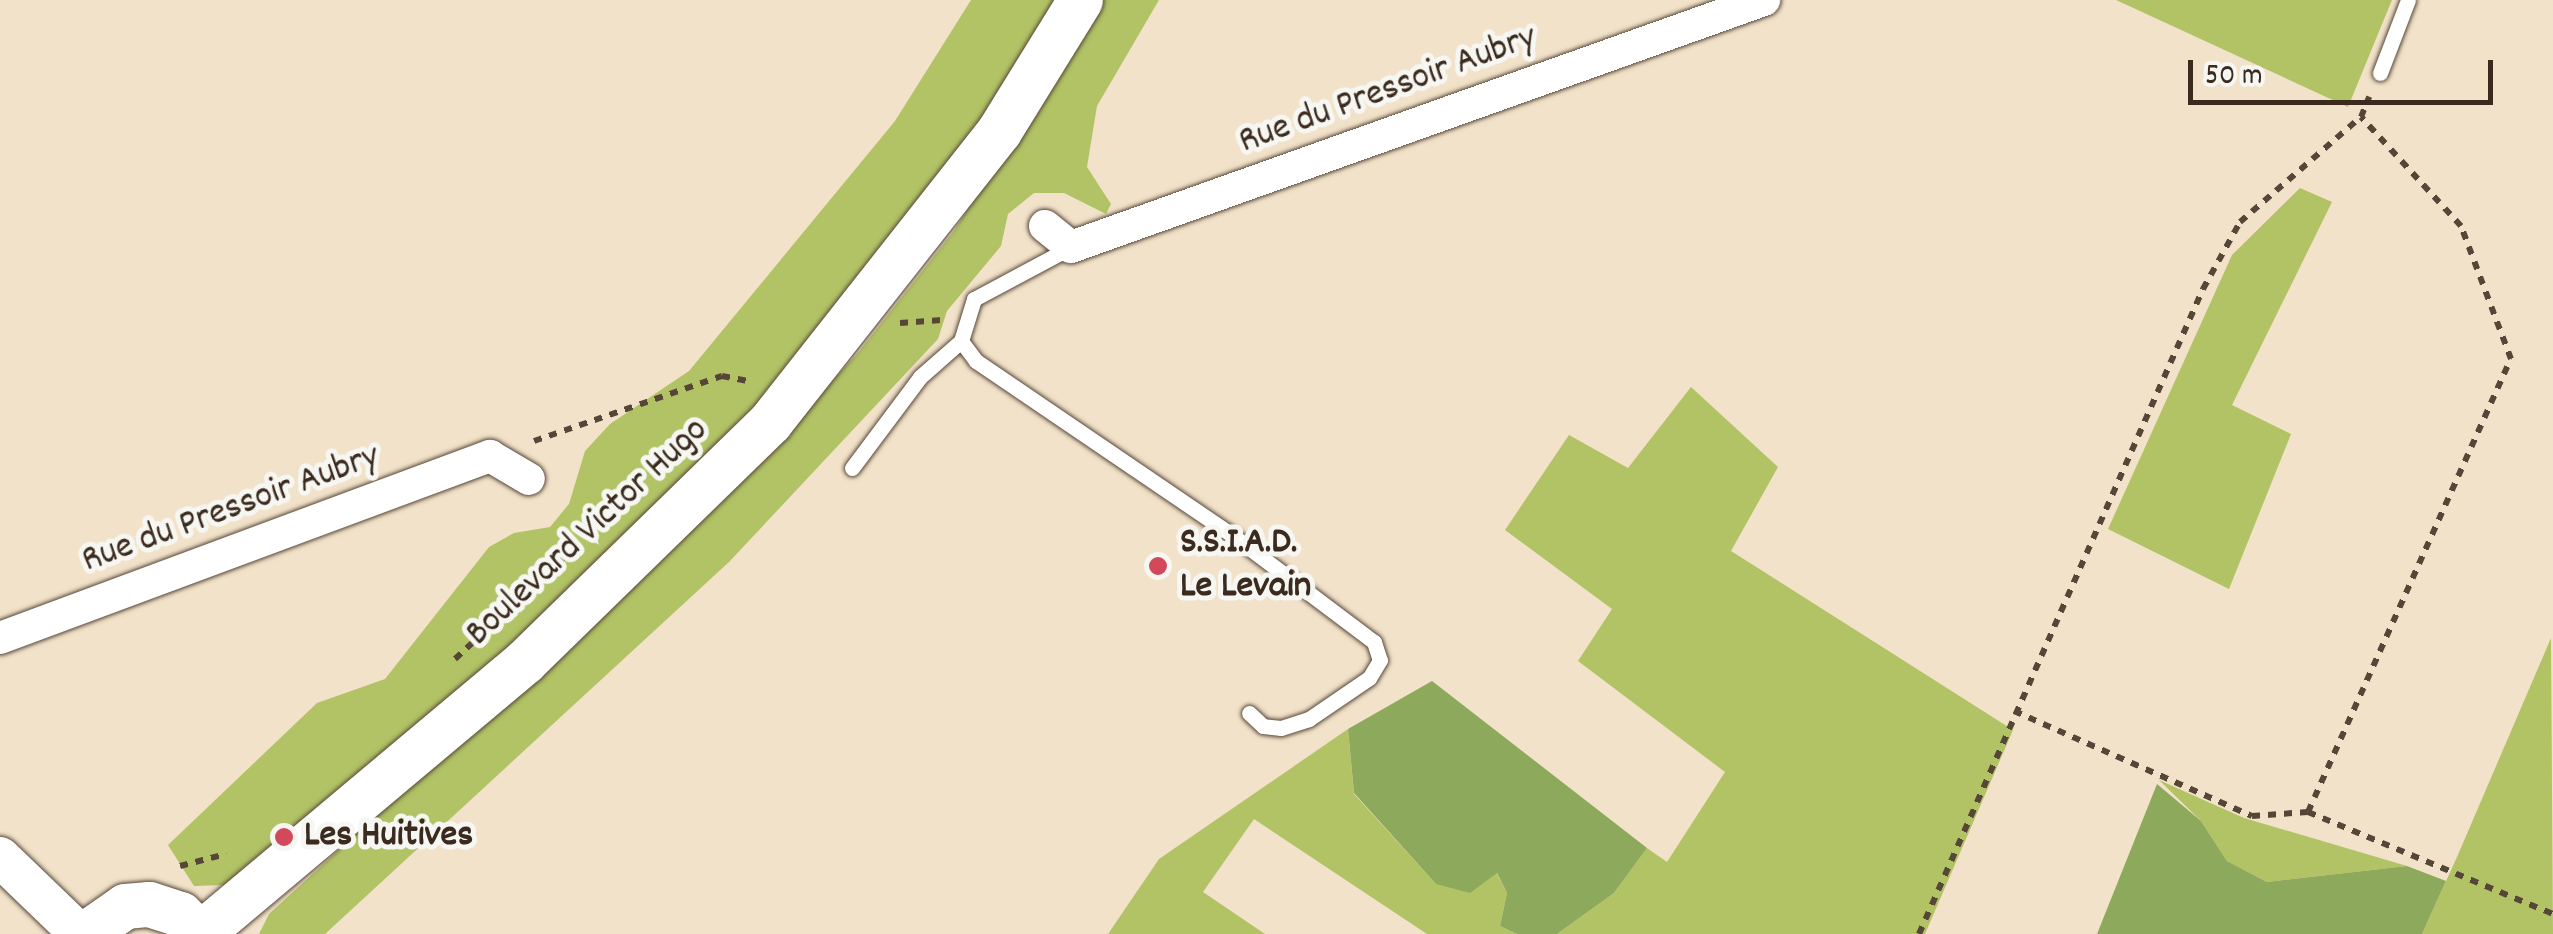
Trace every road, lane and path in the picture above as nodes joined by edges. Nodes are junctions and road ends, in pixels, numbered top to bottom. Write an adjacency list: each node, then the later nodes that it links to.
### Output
1 (1080, 0): 25 (main road, Boulevard Victor Hugo)
2 (1764, 0): 7 (street, Rue du Pressoir Aubry)
3 (2408, 0): 4 (lane)
4 (2380, 73): 5 (path)
5 (2361, 117): 18 (path); 20 (path)
6 (1044, 226): 7 (street)
7 (1070, 247): 8 (lane)
8 (961, 341): 13 (lane); 19 (lane)
9 (758, 367): 10 (path, Boulevard Victor Hugo)
10 (746, 381): 11 (path, Boulevard Victor Hugo); 12 (path)
11 (734, 394)
12 (490, 456): 14 (street); 16 (street, Rue du Pressoir Aubry)
13 (852, 468)
14 (529, 480)
15 (573, 548): 17 (path, Boulevard Victor Hugo)
16 (0, 638)
17 (446, 667)
18 (2014, 711): 20 (path); 27 (path)
19 (1249, 713)
20 (2308, 812): 24 (path)
21 (235, 851): 23 (path)
22 (0, 857): 26 (street)
23 (162, 867)
24 (2553, 914)
25 (201, 933): 26 (main road)
26 (83, 934)
27 (1919, 934)

